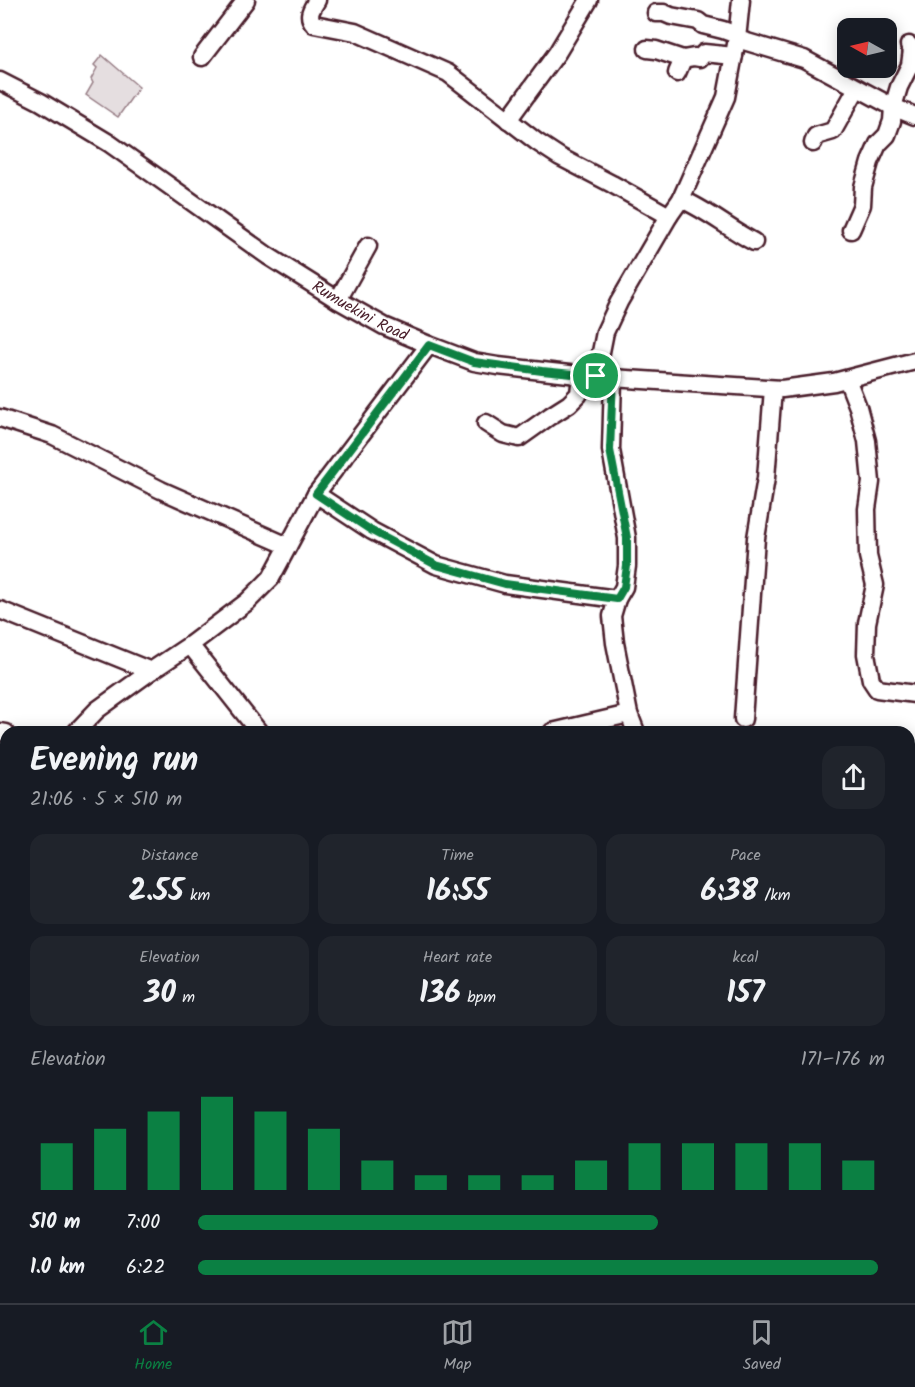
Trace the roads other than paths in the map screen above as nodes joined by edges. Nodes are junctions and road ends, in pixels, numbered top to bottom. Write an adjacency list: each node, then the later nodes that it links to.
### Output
1 (246, 0): 10 (street)
2 (317, 0): 15 (street)
3 (589, 0): 15 (street)
4 (741, 0): 6 (street)
5 (656, 13): 6 (street)
6 (737, 37): 9 (street); 12 (street)
7 (909, 45): 13 (street)
8 (647, 49): 9 (street)
9 (734, 56): 17 (street)
10 (202, 57)
11 (2, 86): 22 (street, Rumuekini Road)
12 (857, 88): 13 (street); 16 (street)
13 (892, 107): 14 (street); 19 (street)
14 (915, 116)
15 (508, 120): 18 (street)
16 (813, 143)
17 (681, 199): 18 (street); 20 (street)
18 (669, 216): 25 (street)
19 (851, 230)
20 (754, 242)
21 (368, 246): 22 (street)
22 (338, 300): 23 (street, Rumuekini Road)
23 (429, 345): 25 (street, Rumuekini Road); 30 (street)
24 (915, 361): 26 (street, Rumuekini Road)
25 (597, 376): 27 (street, Rumuekini Road); 29 (street); 32 (street)
26 (848, 379): 27 (street, Rumuekini Road); 36 (street)
27 (772, 388): 38 (street)
28 (0, 418): 31 (street)
29 (486, 423)
30 (316, 494): 31 (street); 32 (street)
31 (288, 546): 34 (street)
32 (617, 599): 37 (street)
33 (0, 610): 35 (street)
34 (190, 645): 35 (street); 40 (street)
35 (151, 671): 39 (street)
36 (915, 694)
37 (629, 714): 41 (street); 42 (street)
38 (743, 719)
39 (82, 726)
40 (254, 726)
41 (578, 726)
42 (634, 726)

